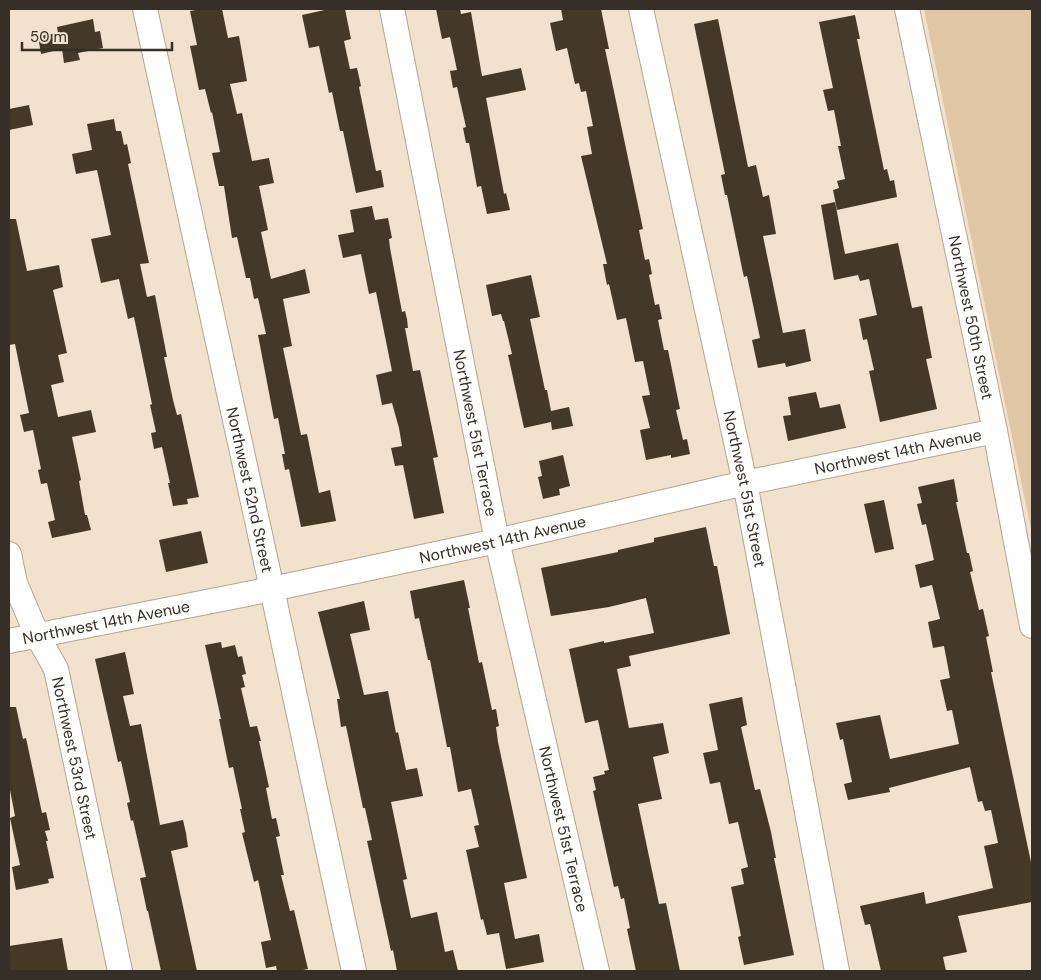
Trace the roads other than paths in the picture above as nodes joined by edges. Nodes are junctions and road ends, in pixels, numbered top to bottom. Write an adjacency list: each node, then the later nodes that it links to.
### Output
1 (144, 9): 9 (street, Northwest 52nd Street)
2 (392, 9): 7 (street, Northwest 51st Terrace)
3 (641, 9): 6 (street, Northwest 51st Street)
4 (907, 9): 5 (street, Northwest 50th Street)
5 (995, 431): 6 (street, Northwest 14th Avenue); 10 (street, Northwest 50th Street)
6 (745, 484): 7 (street, Northwest 14th Avenue); 16 (street, Northwest 51st Street)
7 (497, 541): 9 (street, Northwest 14th Avenue); 15 (street, Northwest 51st Terrace)
8 (9, 554): 11 (street, Northwest 53rd Street)
9 (272, 589): 11 (street, Northwest 14th Avenue); 14 (street, Northwest 52nd Street)
10 (1032, 626)
11 (37, 635): 12 (street, Northwest 14th Avenue); 13 (street, Northwest 53rd Street)
12 (9, 641)
13 (120, 971)
14 (354, 971)
15 (597, 971)
16 (837, 971)

